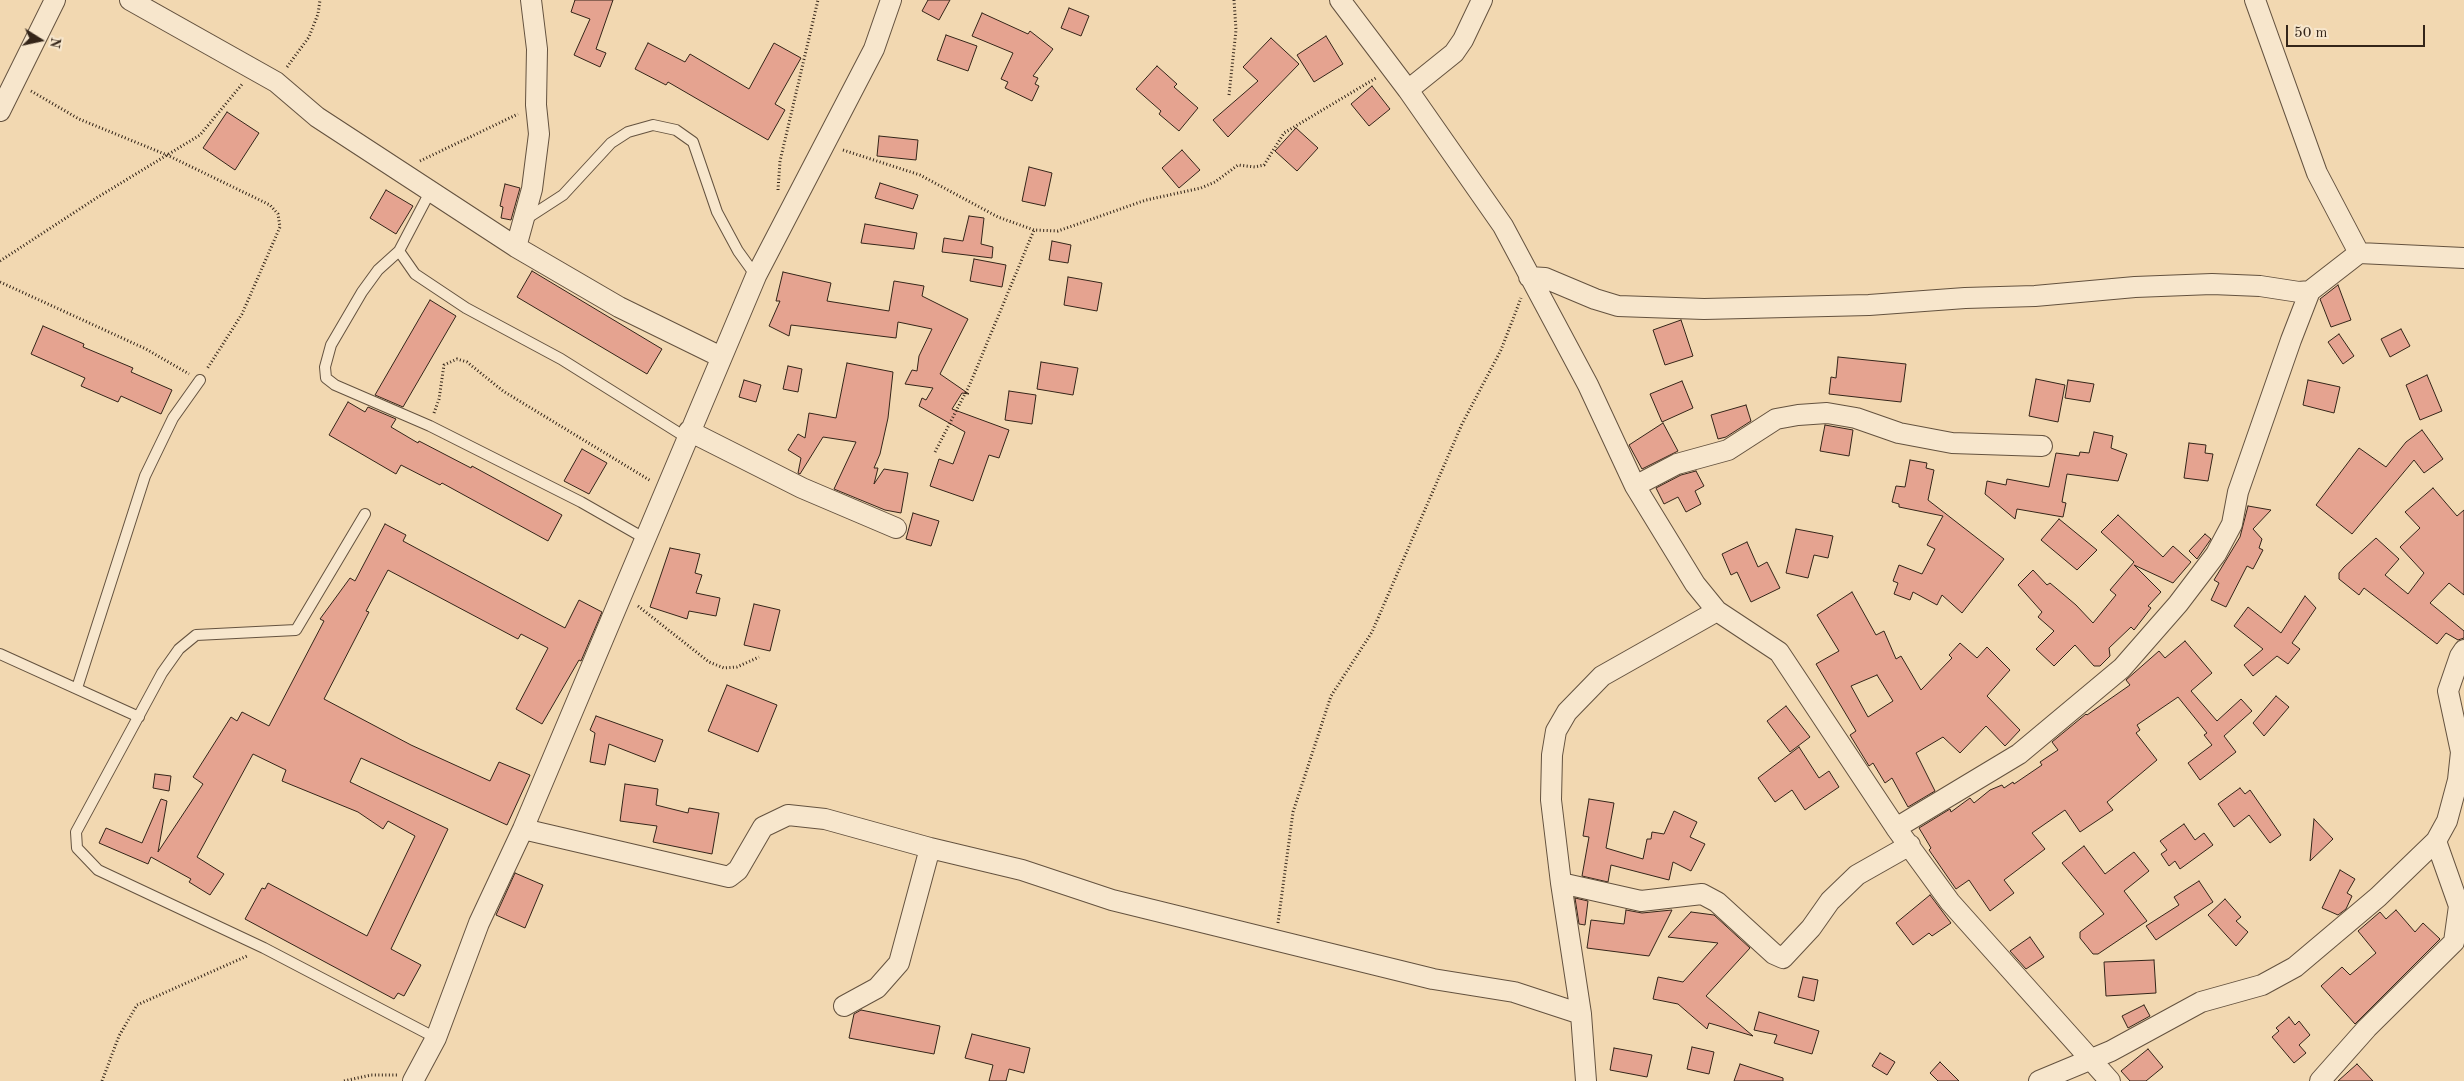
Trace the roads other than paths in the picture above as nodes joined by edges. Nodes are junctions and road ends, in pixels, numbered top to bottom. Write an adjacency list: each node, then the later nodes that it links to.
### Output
1 (55, 0): 9 (street)
2 (130, 0): 10 (street)
3 (531, 0): 11 (street)
4 (891, 0): 16 (street)
5 (1340, 0): 8 (street)
6 (1482, 0): 8 (street)
7 (2255, 0): 14 (street)
8 (1408, 90): 17 (street)
9 (0, 111)
10 (431, 190): 12 (street); 13 (lane)
11 (524, 220): 12 (street); 16 (lane)
12 (516, 247): 19 (street)
13 (399, 251): 21 (lane); 26 (lane)
14 (2359, 253): 15 (street); 18 (street)
15 (2464, 258)
16 (756, 276): 19 (street)
17 (1529, 277): 18 (street); 23 (street)
18 (2310, 291): 32 (street)
19 (721, 357): 21 (street)
20 (200, 380): 30 (lane)
21 (688, 435): 25 (street); 26 (street)
22 (2042, 446): 23 (street)
23 (1635, 486): 27 (street)
24 (365, 514): 31 (lane)
25 (896, 528)
26 (644, 538): 33 (street)
27 (1717, 611): 32 (street); 37 (street)
28 (2464, 650): 34 (street)
29 (0, 654): 30 (lane)
30 (77, 688): 31 (lane)
31 (139, 717): 41 (lane)
32 (1896, 828): 35 (street)
33 (523, 829): 36 (street); 41 (street)
34 (2436, 841): 38 (street); 42 (street)
35 (1910, 845): 37 (street); 42 (street)
36 (930, 848): 39 (street); 40 (street)
37 (1561, 883): 40 (street)
38 (2459, 944): 47 (street)
39 (844, 1006)
40 (1581, 1014): 44 (street)
41 (436, 1038): 43 (street)
42 (2092, 1060): 45 (street); 46 (street)
43 (414, 1078)
44 (1586, 1081)
45 (2039, 1081)
46 (2110, 1081)
47 (2320, 1081)

